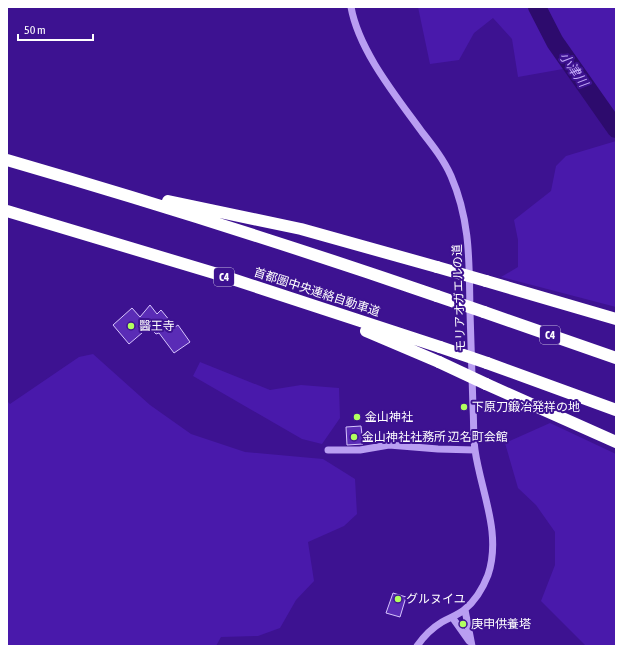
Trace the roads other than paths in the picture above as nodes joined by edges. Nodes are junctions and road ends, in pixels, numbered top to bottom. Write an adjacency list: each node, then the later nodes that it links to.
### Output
1 (351, 7): 11 (street, モリアオガエルの道)
2 (7, 160): 3 (highway, C4)
3 (89, 184): 6 (highway, bridge); 7 (highway, C4, bridge)
4 (7, 211): 5 (highway, 首都圏中央連絡自動車道 / C4)
5 (214, 273): 8 (highway, 首都圏中央連絡自動車道 / C4, bridge); 9 (highway, bridge)
6 (616, 319)
7 (616, 358)
8 (616, 410)
9 (616, 442)
10 (328, 450): 11 (street)
11 (475, 450): 12 (street, モリアオガエルの道)
12 (465, 610): 13 (street, モリアオガエルの道); 15 (street)
13 (452, 617): 14 (street, モリアオガエルの道); 15 (street)
14 (417, 646)
15 (472, 646)

